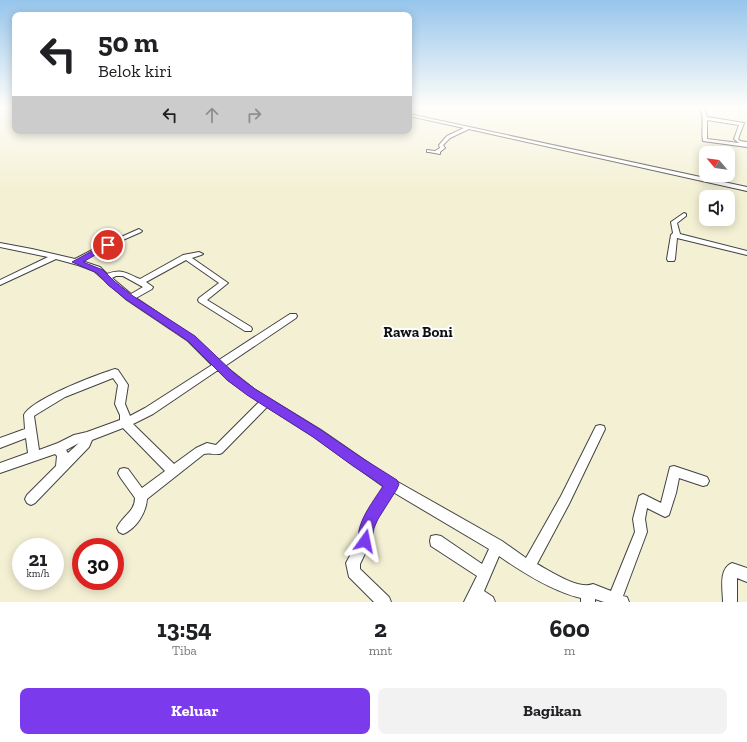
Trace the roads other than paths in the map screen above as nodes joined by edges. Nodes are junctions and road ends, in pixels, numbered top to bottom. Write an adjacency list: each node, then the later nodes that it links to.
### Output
1 (452, 135): 7 (street)
2 (496, 135): 8 (street)
3 (705, 135): 6 (street)
4 (738, 135): 5 (street)
5 (747, 143)
6 (747, 146)
7 (429, 151)
8 (747, 189)
9 (684, 215): 11 (street)
10 (139, 231): 18 (street)
11 (677, 235): 13 (street); 17 (street)
12 (0, 245): 15 (street)
13 (747, 253)
14 (199, 254): 16 (street)
15 (54, 257): 18 (street); 21 (street)
16 (186, 257): 20 (street); 24 (street)
17 (671, 259)
18 (76, 262): 19 (street)
19 (107, 277): 20 (street); 22 (street)
20 (141, 282): 22 (street)
21 (0, 283)
22 (130, 298): 25 (street)
23 (293, 316): 25 (street)
24 (248, 329)
25 (219, 366): 26 (street); 27 (street)
26 (266, 401): 36 (street); 39 (street)
27 (125, 423): 29 (street); 30 (street); 36 (street)
28 (600, 429): 45 (street)
29 (31, 432): 31 (street); 33 (street)
30 (87, 437): 32 (street); 35 (street)
31 (0, 443)
32 (61, 447): 33 (street); 35 (street)
33 (34, 456): 34 (street)
34 (0, 468)
35 (60, 468): 41 (street)
36 (173, 471): 40 (street)
37 (124, 473): 40 (street)
38 (703, 482): 50 (street)
39 (392, 484): 44 (street); 51 (street)
40 (141, 496): 42 (street)
41 (31, 500)
42 (123, 528)
43 (436, 541): 46 (street)
44 (497, 546): 45 (street); 46 (street)
45 (528, 567): 49 (street)
46 (485, 574): 48 (street)
47 (747, 575): 53 (street)
48 (473, 598): 52 (street)
49 (588, 598): 50 (street)
50 (618, 600)
51 (384, 602)
52 (488, 602)
53 (730, 602)

